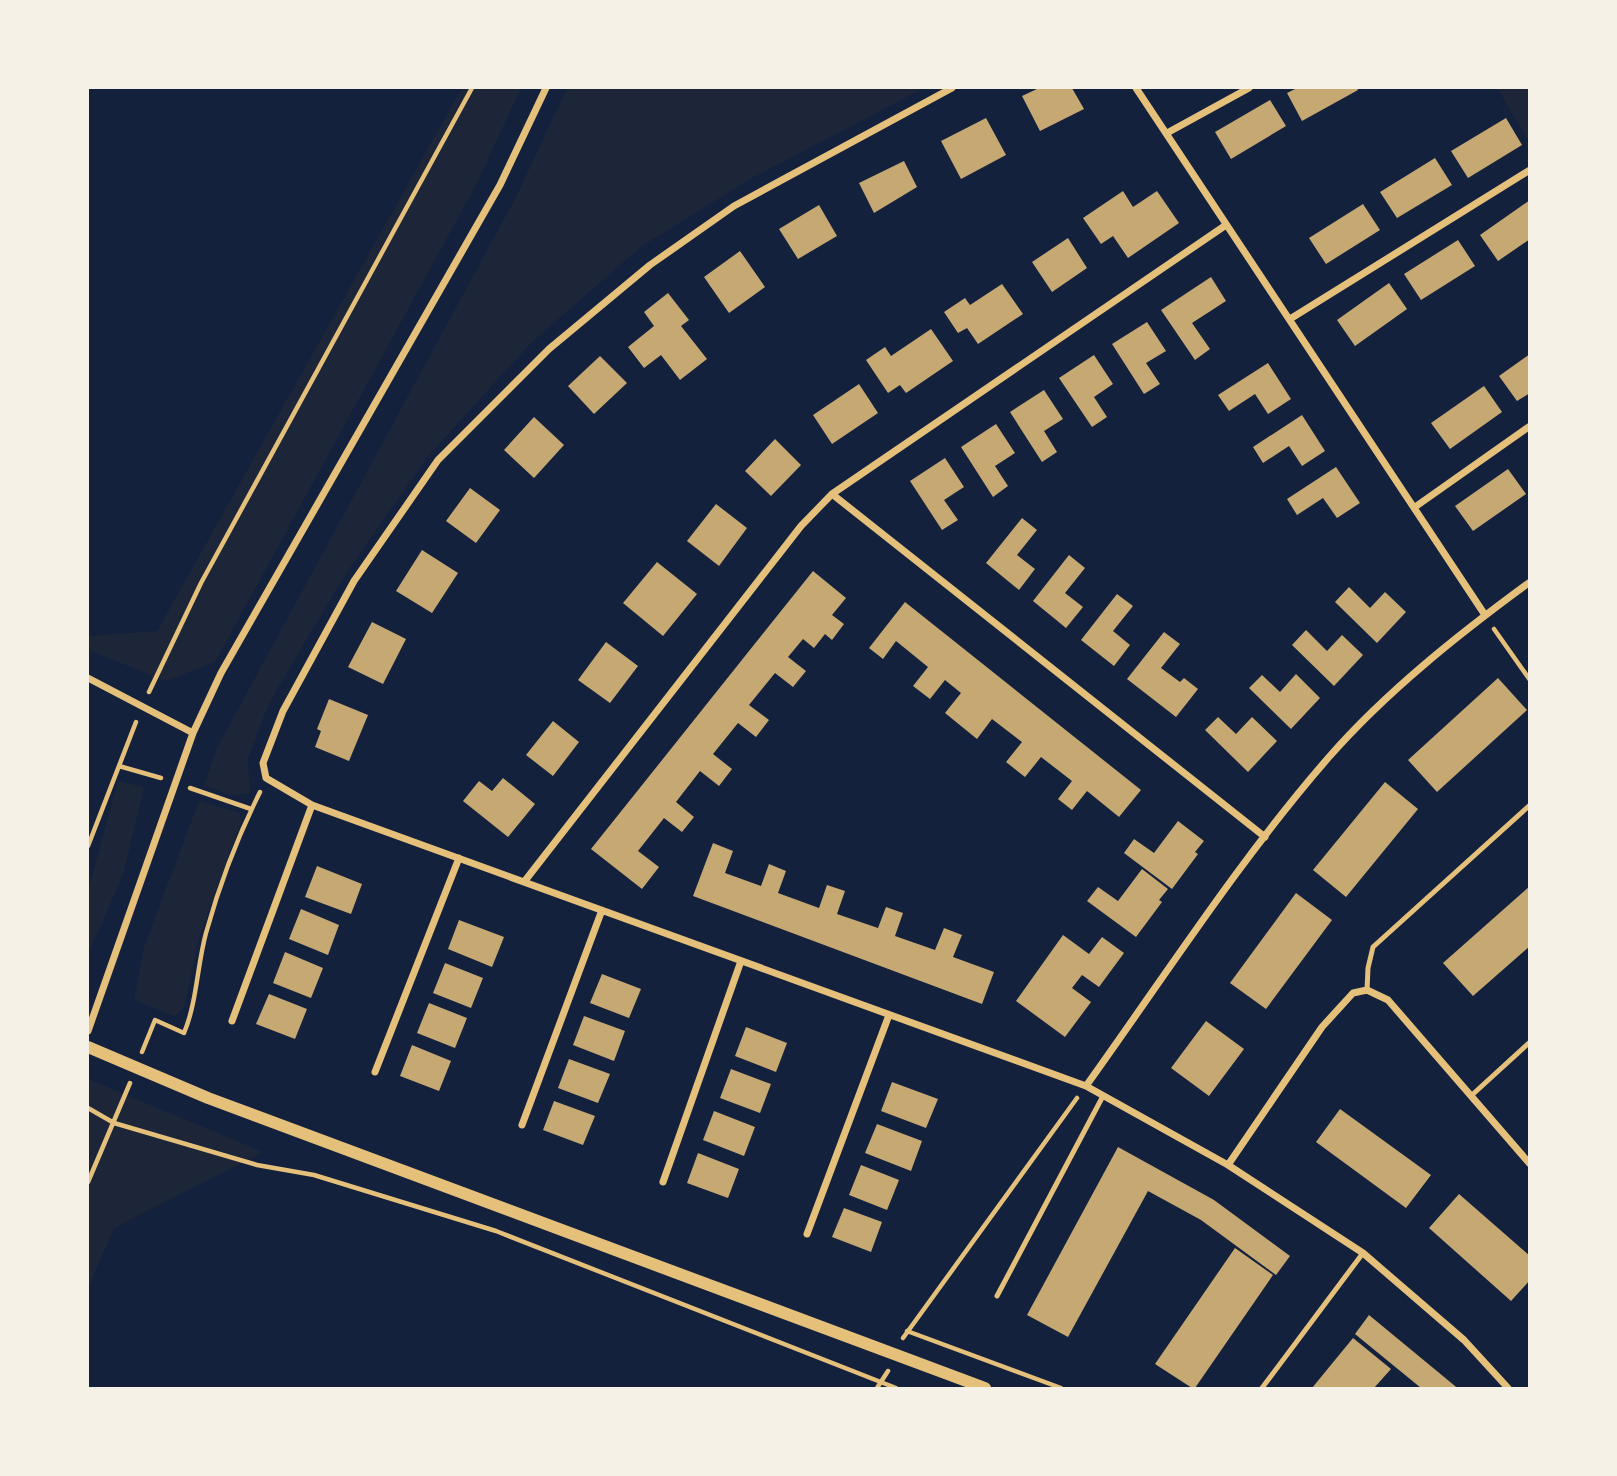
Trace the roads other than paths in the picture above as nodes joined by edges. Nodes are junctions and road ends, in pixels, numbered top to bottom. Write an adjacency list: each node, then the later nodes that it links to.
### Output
1 (546, 88): 15 (street)
2 (952, 88): 16 (street)
3 (1136, 88): 5 (street)
4 (1249, 88): 5 (street)
5 (1167, 133): 7 (street)
6 (1530, 170): 8 (street)
7 (1226, 225): 8 (street); 10 (street)
8 (1290, 319): 11 (street)
9 (1530, 426): 11 (street)
10 (832, 494): 18 (street); 20 (street)
11 (1415, 507): 13 (street)
12 (1530, 582): 13 (street)
13 (1485, 615): 18 (street)
14 (88, 678): 15 (street)
15 (193, 733): 26 (street)
16 (312, 804): 19 (street); 25 (street)
17 (1530, 805): 23 (lane)
18 (1265, 837): 30 (street)
19 (459, 858): 20 (street); 29 (street)
20 (524, 882): 21 (street)
21 (602, 910): 22 (street); 33 (street)
22 (741, 961): 24 (street); 36 (street)
23 (1367, 990): 31 (street); 35 (street)
24 (889, 1015): 30 (street); 37 (street)
25 (232, 1021)
26 (88, 1031)
27 (1530, 1042): 31 (lane)
28 (88, 1047): 40 (street)
29 (375, 1072)
30 (1086, 1086): 32 (street)
31 (1472, 1095): 34 (street)
32 (1103, 1096): 35 (street); 39 (lane)
33 (522, 1125)
34 (1530, 1164)
35 (1228, 1165): 38 (street)
36 (663, 1182)
37 (807, 1234)
38 (1363, 1253): 41 (lane); 42 (street)
39 (997, 1296)
40 (985, 1388)
41 (1262, 1388)
42 (1508, 1388)

